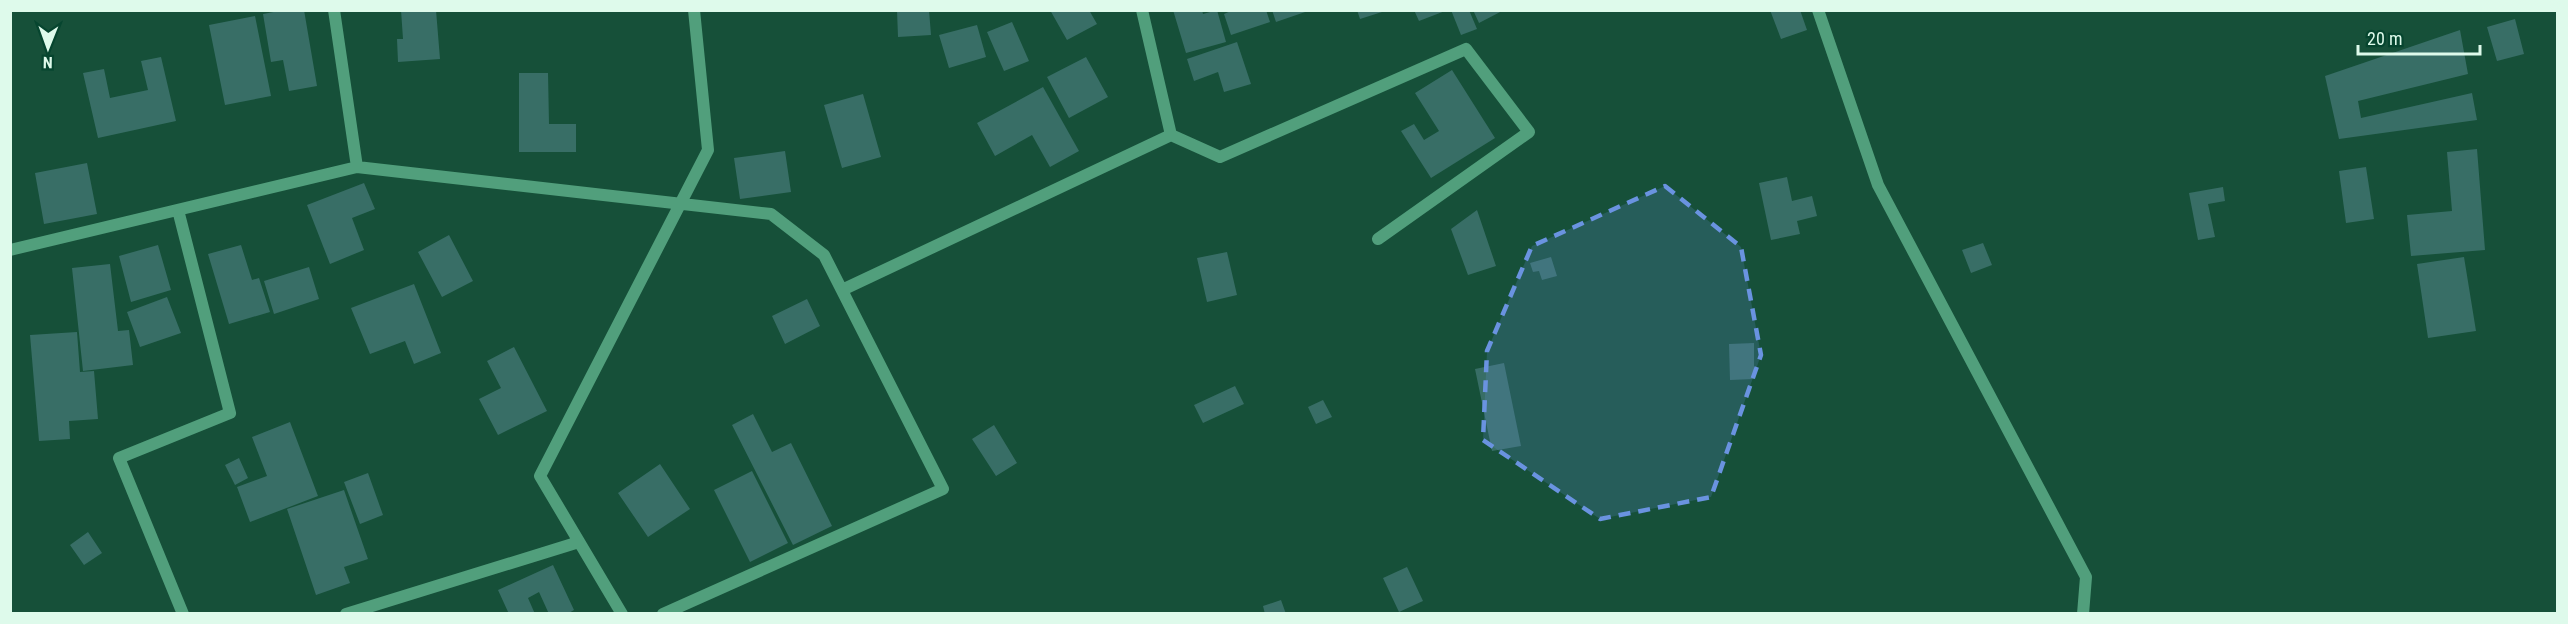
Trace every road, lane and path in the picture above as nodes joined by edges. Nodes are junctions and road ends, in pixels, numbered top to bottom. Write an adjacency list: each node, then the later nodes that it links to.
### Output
1 (334, 10): 6 (street)
2 (694, 10): 7 (street)
3 (1142, 10): 5 (street)
4 (1818, 10): 17 (street)
5 (1171, 135): 9 (street); 11 (street)
6 (357, 167): 7 (street); 8 (street)
7 (681, 203): 11 (street); 12 (street)
8 (178, 210): 10 (street); 13 (street)
9 (1378, 239)
10 (10, 250)
11 (842, 290): 16 (street)
12 (579, 542): 14 (street); 15 (street)
13 (183, 614)
14 (346, 614)
15 (622, 614)
16 (663, 614)
17 (2082, 614)

